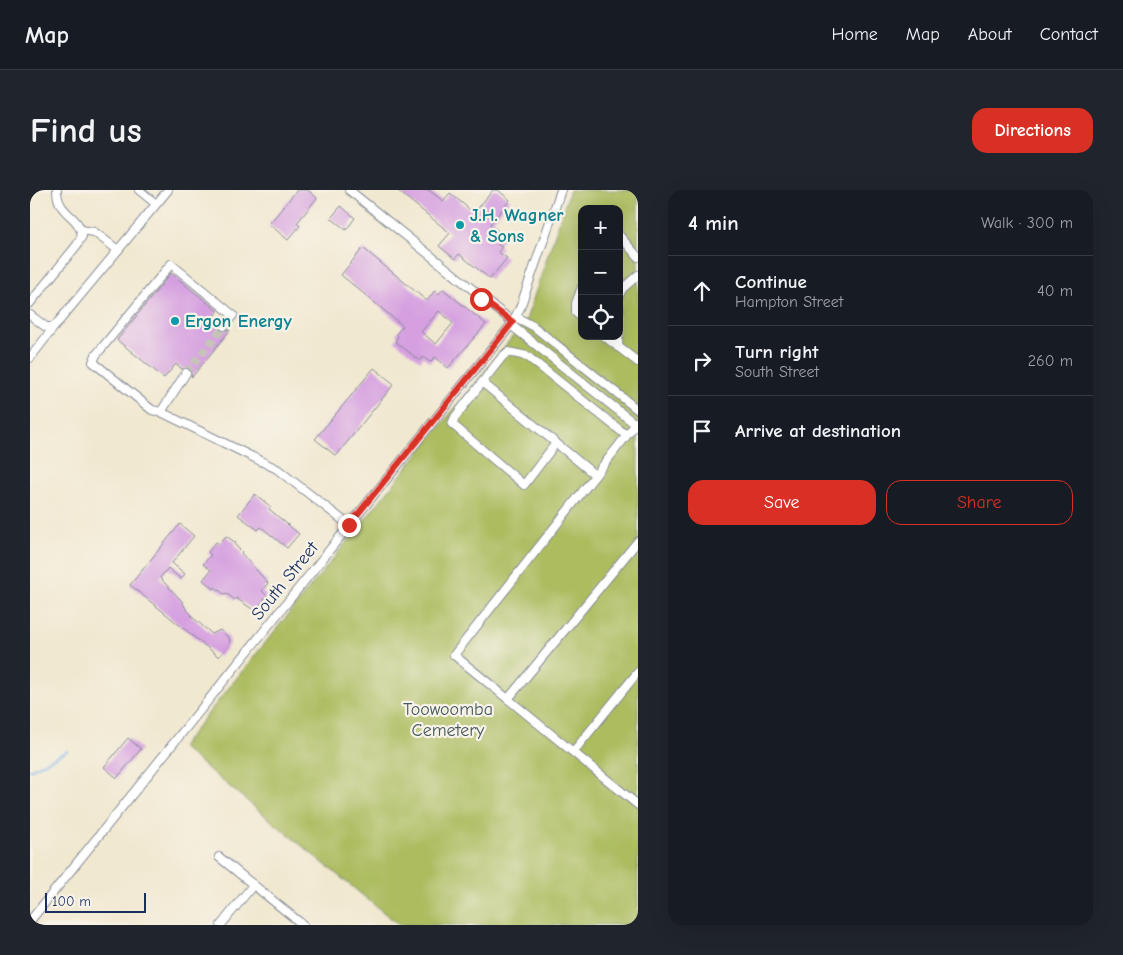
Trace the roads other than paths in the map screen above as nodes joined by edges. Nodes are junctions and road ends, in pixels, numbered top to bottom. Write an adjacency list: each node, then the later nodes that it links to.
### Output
1 (57, 190): 7 (street)
2 (139, 190): 6 (street)
3 (168, 190): 6 (street)
4 (349, 190): 17 (street)
5 (561, 190): 17 (street, South Street)
6 (156, 204): 9 (street)
7 (81, 230): 9 (street); 14 (street)
8 (623, 240): 10 (street)
9 (118, 250): 19 (street)
10 (638, 257)
11 (638, 275): 12 (street)
12 (619, 295)
13 (578, 301): 16 (street)
14 (30, 303)
15 (30, 315): 19 (street)
16 (578, 315)
17 (513, 321): 27 (street); 29 (street); 33 (street, South Street)
18 (224, 326): 28 (street)
19 (54, 327): 23 (street)
20 (609, 340): 22 (street)
21 (618, 340): 22 (street)
22 (618, 347): 24 (street)
23 (30, 358)
24 (638, 362)
25 (186, 373): 28 (street)
26 (483, 383): 30 (street); 31 (street); 31 (street)
27 (638, 410)
28 (161, 412): 33 (street)
29 (636, 422): 30 (street)
30 (626, 436): 32 (street)
31 (556, 443): 32 (street)
32 (596, 475): 36 (street)
33 (349, 525): 41 (street, South Street)
34 (638, 541): 36 (street)
35 (638, 672): 37 (street)
36 (508, 699): 37 (street)
37 (573, 752): 38 (street)
38 (638, 805)
39 (219, 857): 40 (street)
40 (253, 885): 42 (street); 43 (street)
41 (30, 921)
42 (221, 925)
43 (304, 925)

